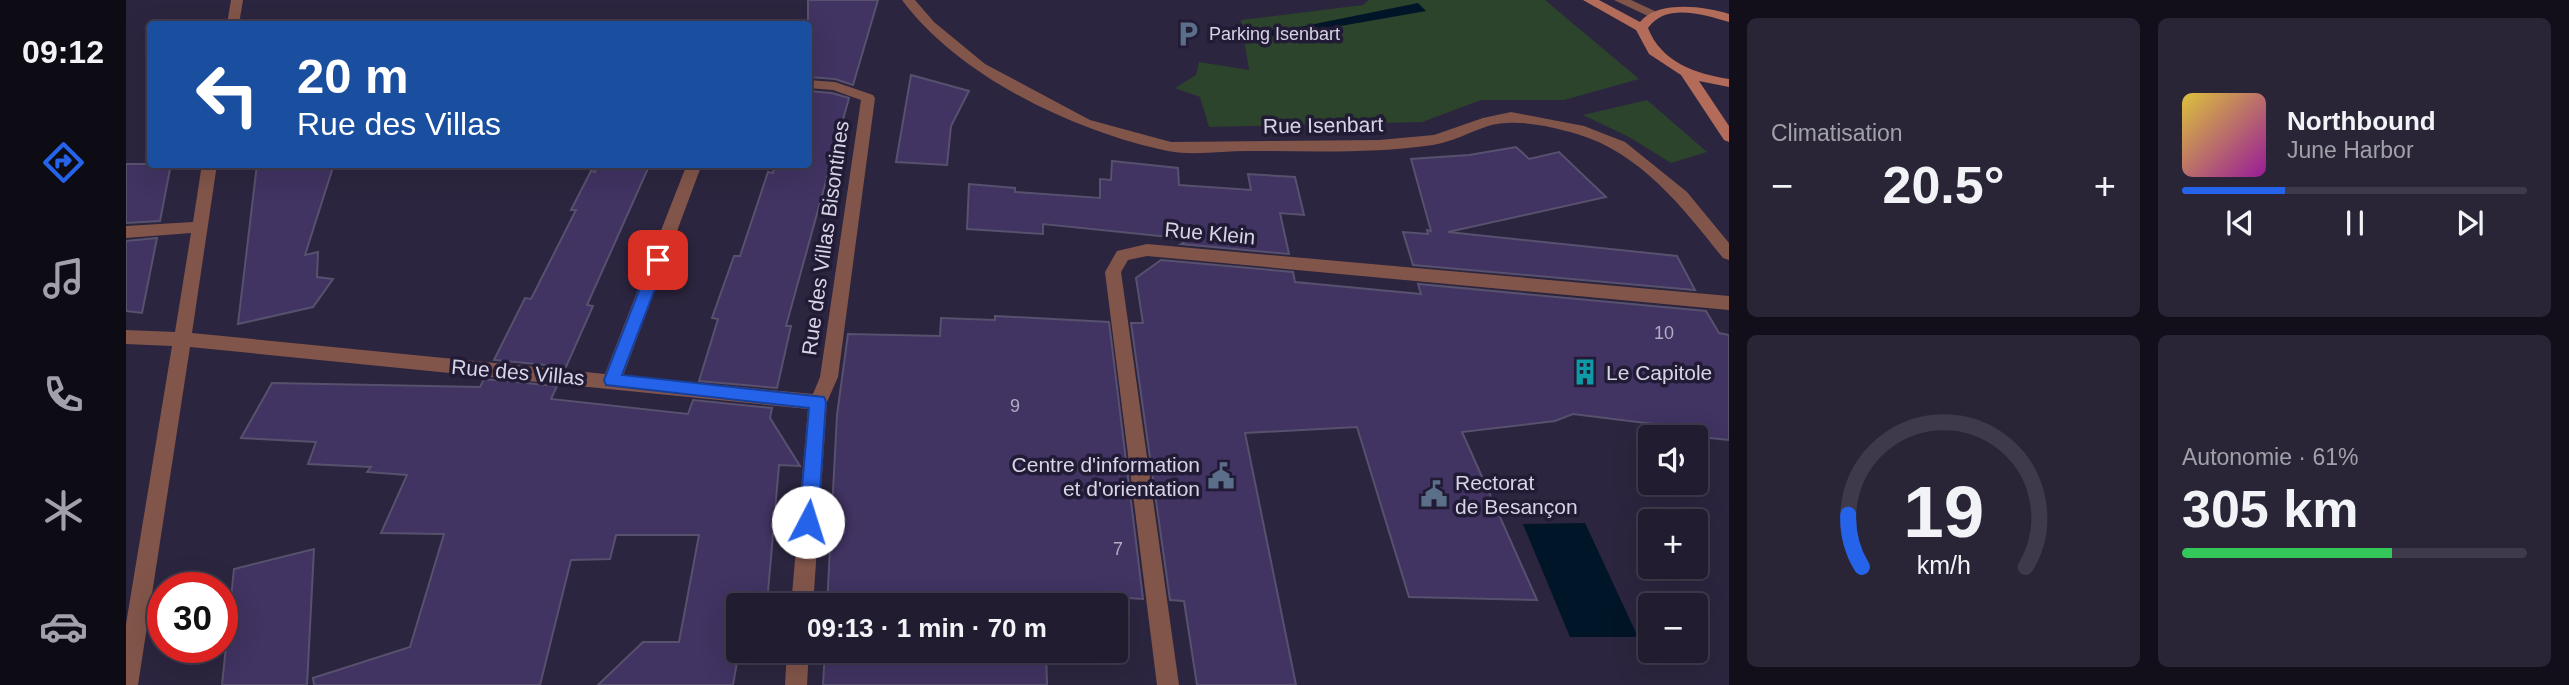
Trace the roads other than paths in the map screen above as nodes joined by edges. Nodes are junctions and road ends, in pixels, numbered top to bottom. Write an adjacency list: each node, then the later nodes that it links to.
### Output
1 (237, 0): 9 (street)
2 (908, 0): 19 (street, Rue Isenbart)
3 (1589, 0): 10 (main road)
4 (1620, 0): 7 (street)
5 (1644, 0): 6 (main road)
6 (1667, 9): 7 (main road); 8 (main road)
7 (1653, 13): 10 (main road)
8 (1729, 18)
9 (234, 21)
10 (1642, 29): 11 (main road)
11 (1685, 71): 12 (main road); 14 (main road)
12 (1729, 83)
13 (812, 84): 24 (street, Rue des Villas Bisontines)
14 (1729, 137)
15 (210, 168): 17 (street)
16 (693, 168): 23 (street)
17 (200, 227): 18 (street); 22 (street)
18 (126, 232)
19 (1729, 254)
20 (1729, 303): 29 (street, Rue Klein)
21 (126, 337): 22 (street, Rue des Villas)
22 (183, 339): 23 (street, Rue des Villas); 27 (street)
23 (612, 380): 24 (street, Rue des Villas)
24 (818, 402): 25 (street)
25 (803, 593)
26 (797, 663): 28 (street)
27 (127, 685)
28 (796, 685)
29 (1168, 685)

